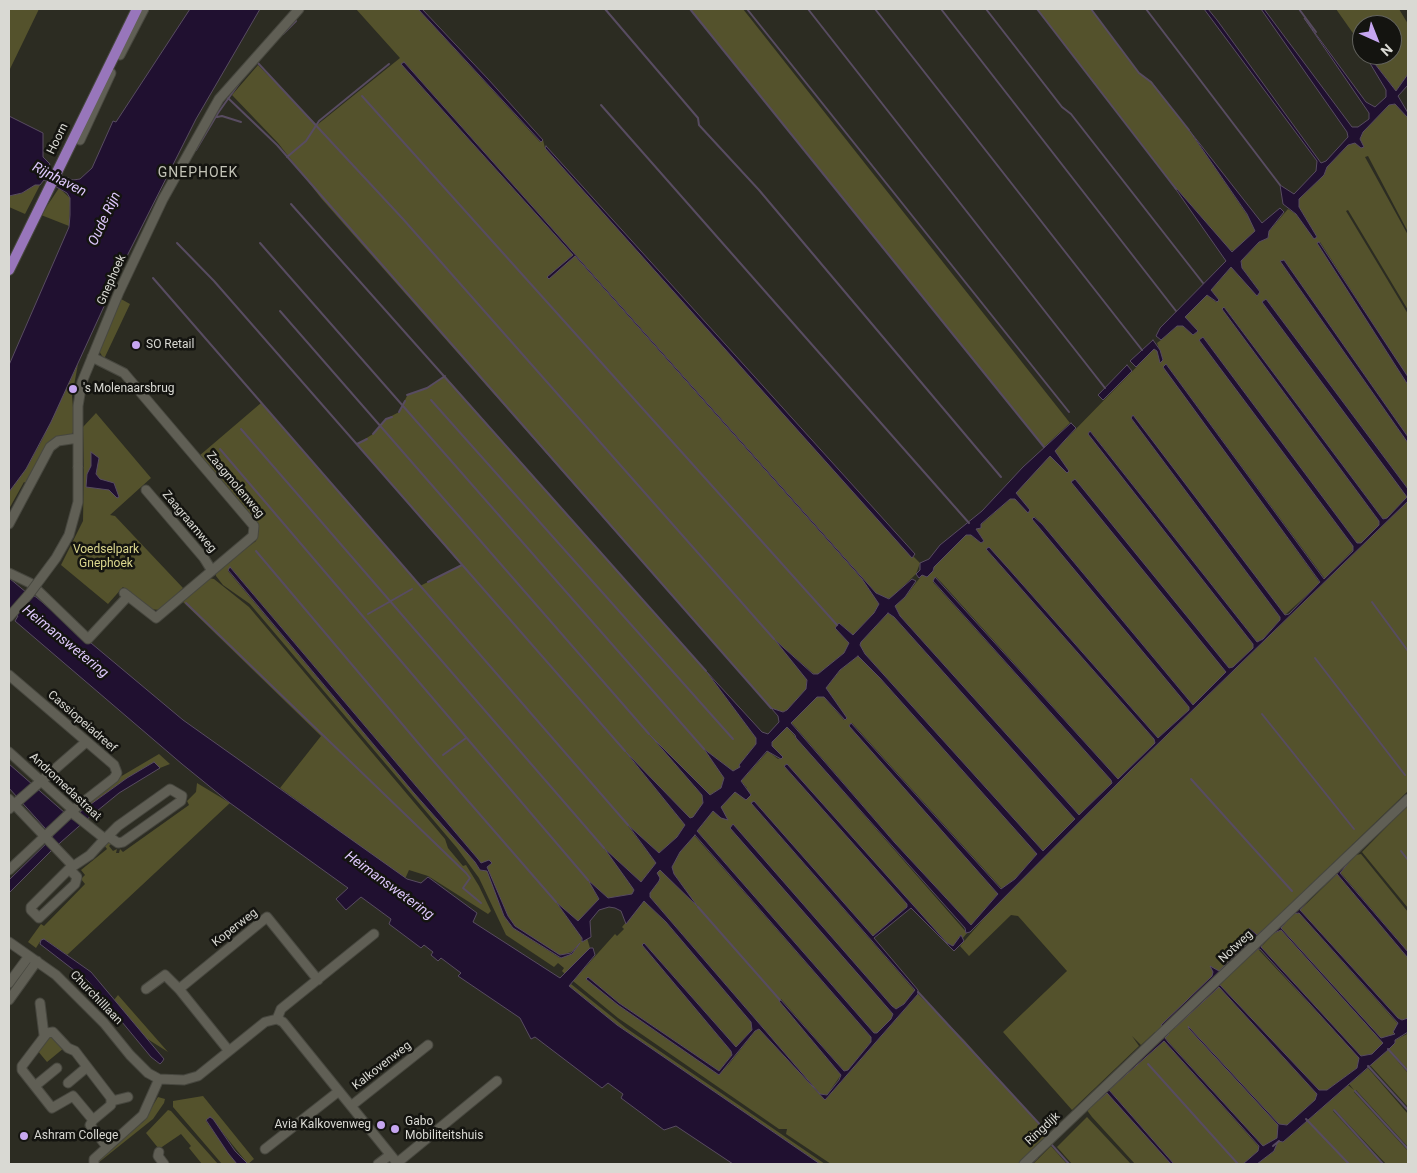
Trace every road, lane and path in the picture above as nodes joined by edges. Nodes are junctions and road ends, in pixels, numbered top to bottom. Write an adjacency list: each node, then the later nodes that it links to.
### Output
1 (137, 9): 4 (main road, Hoorn)
2 (144, 9): 4 (street, Hoorn)
3 (299, 9): 8 (street, Gnephoek)
4 (129, 29): 5 (main road, Hoorn)
5 (107, 74): 6 (street, Hoorn); 7 (main road, Hoorn)
6 (80, 140)
7 (9, 270)
8 (92, 357): 9 (street, Gnephoek); 12 (street, Zaagmolenweg)
9 (78, 438): 11 (street); 14 (street, Gnephoek, bridge)
10 (146, 490): 12 (street, Zaagraamweg)
11 (9, 524)
12 (212, 571): 13 (street, Zaagmolenweg)
13 (9, 573)
14 (9, 617)
15 (9, 675): 16 (street, Cassiopeiadreef)
16 (86, 742): 18 (street); 21 (street, Cassiopeiadreef)
17 (9, 752): 18 (street, Andromedastraat)
18 (42, 780): 20 (street); 21 (street, Andromedastraat)
19 (1408, 799): 50 (street, Notweg)
20 (10, 804): 22 (street)
21 (72, 813): 22 (street, Cassiopeiadreef); 23 (street, Andromedastraat)
22 (47, 836): 24 (street); 25 (street, Cassiopeiadreef)
23 (106, 838): 23 (street); 24 (street)
24 (71, 868): 24 (street)
25 (9, 870)
26 (374, 934): 30 (street)
27 (9, 942): 28 (street, Churchilllaan)
28 (29, 956): 29 (street, Churchilllaan); 31 (street)
29 (37, 961): 34 (street); 42 (street, Churchilllaan)
30 (318, 980): 33 (street, Koperweg); 36 (street)
31 (9, 983)
32 (146, 989): 33 (street)
33 (178, 989): 39 (street)
34 (9, 1000)
35 (40, 1002): 37 (street)
36 (277, 1019): 39 (street); 46 (street, Kalkovenweg)
37 (44, 1035): 40 (street); 45 (street)
38 (428, 1045): 49 (street, Kalkovenweg)
39 (229, 1051): 42 (street)
40 (87, 1067): 44 (street); 48 (street)
41 (57, 1068): 45 (street)
42 (159, 1078): 52 (street)
43 (497, 1081): 59 (street)
44 (68, 1083)
45 (35, 1086): 51 (street)
46 (339, 1091): 49 (street, Kalkovenweg); 53 (street, Kalkovenweg)
47 (128, 1097): 48 (street)
48 (112, 1101): 51 (street)
49 (351, 1106): 55 (street, Kalkovenweg)
50 (1080, 1112): 60 (street, Ringdijk)
51 (93, 1120): 52 (street)
52 (107, 1147): 56 (street)
53 (265, 1149)
54 (159, 1152): 57 (street)
55 (390, 1155): 58 (street); 59 (street, Kalkovenweg)
56 (94, 1164)
57 (164, 1164)
58 (378, 1164)
59 (397, 1164)
60 (1024, 1164)

